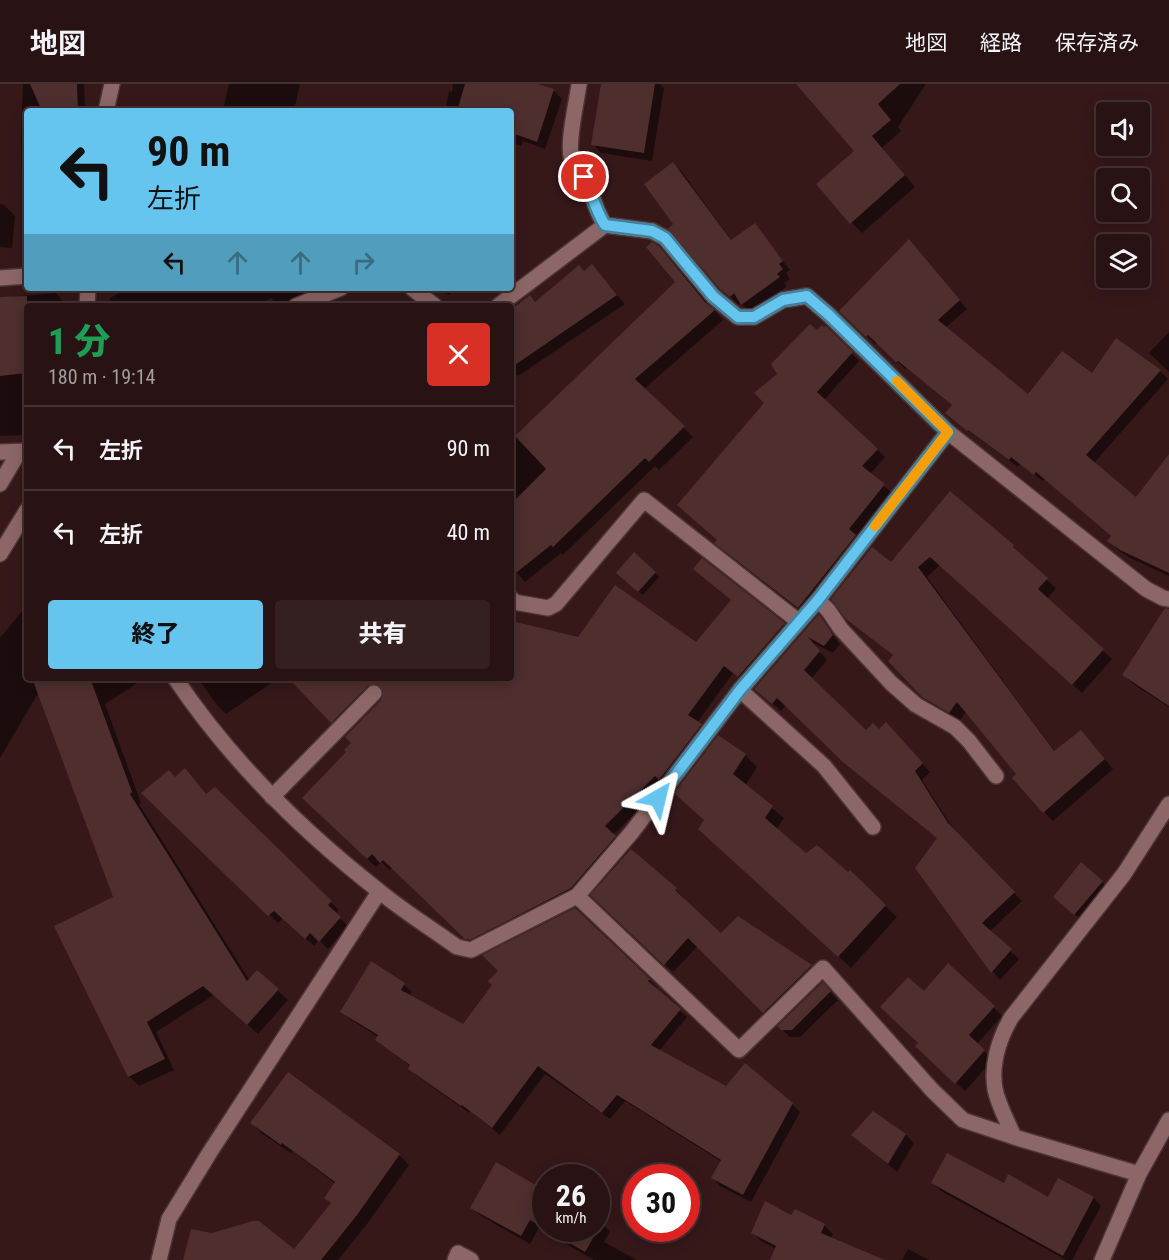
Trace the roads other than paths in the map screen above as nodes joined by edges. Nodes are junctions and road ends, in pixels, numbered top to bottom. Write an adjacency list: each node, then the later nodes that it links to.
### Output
1 (112, 84): 3 (street)
2 (579, 84): 4 (street)
3 (107, 108)
4 (605, 225): 11 (street); 12 (street)
5 (24, 276): 6 (street)
6 (0, 278)
7 (334, 291): 9 (street)
8 (416, 291): 10 (street)
9 (304, 303)
10 (431, 303)
11 (502, 303)
12 (948, 432): 18 (street); 19 (street)
13 (23, 451): 14 (street); 15 (street)
14 (0, 452)
15 (0, 484)
16 (24, 515): 17 (street)
17 (0, 554)
18 (1169, 599)
19 (818, 600): 21 (street); 25 (street)
20 (514, 602): 21 (street)
21 (798, 621): 23 (street)
22 (178, 681): 26 (street)
23 (740, 690): 28 (street); 30 (street)
24 (374, 693): 26 (street)
25 (996, 776)
26 (272, 797): 29 (street)
27 (1169, 804): 32 (street)
28 (873, 826)
29 (379, 892): 30 (street); 34 (street)
30 (577, 896): 32 (street)
31 (1169, 1120): 33 (street)
32 (1014, 1137): 33 (street)
33 (1139, 1174): 37 (street)
34 (159, 1260)
35 (455, 1260): 36 (street)
36 (471, 1260)
37 (1102, 1260)

